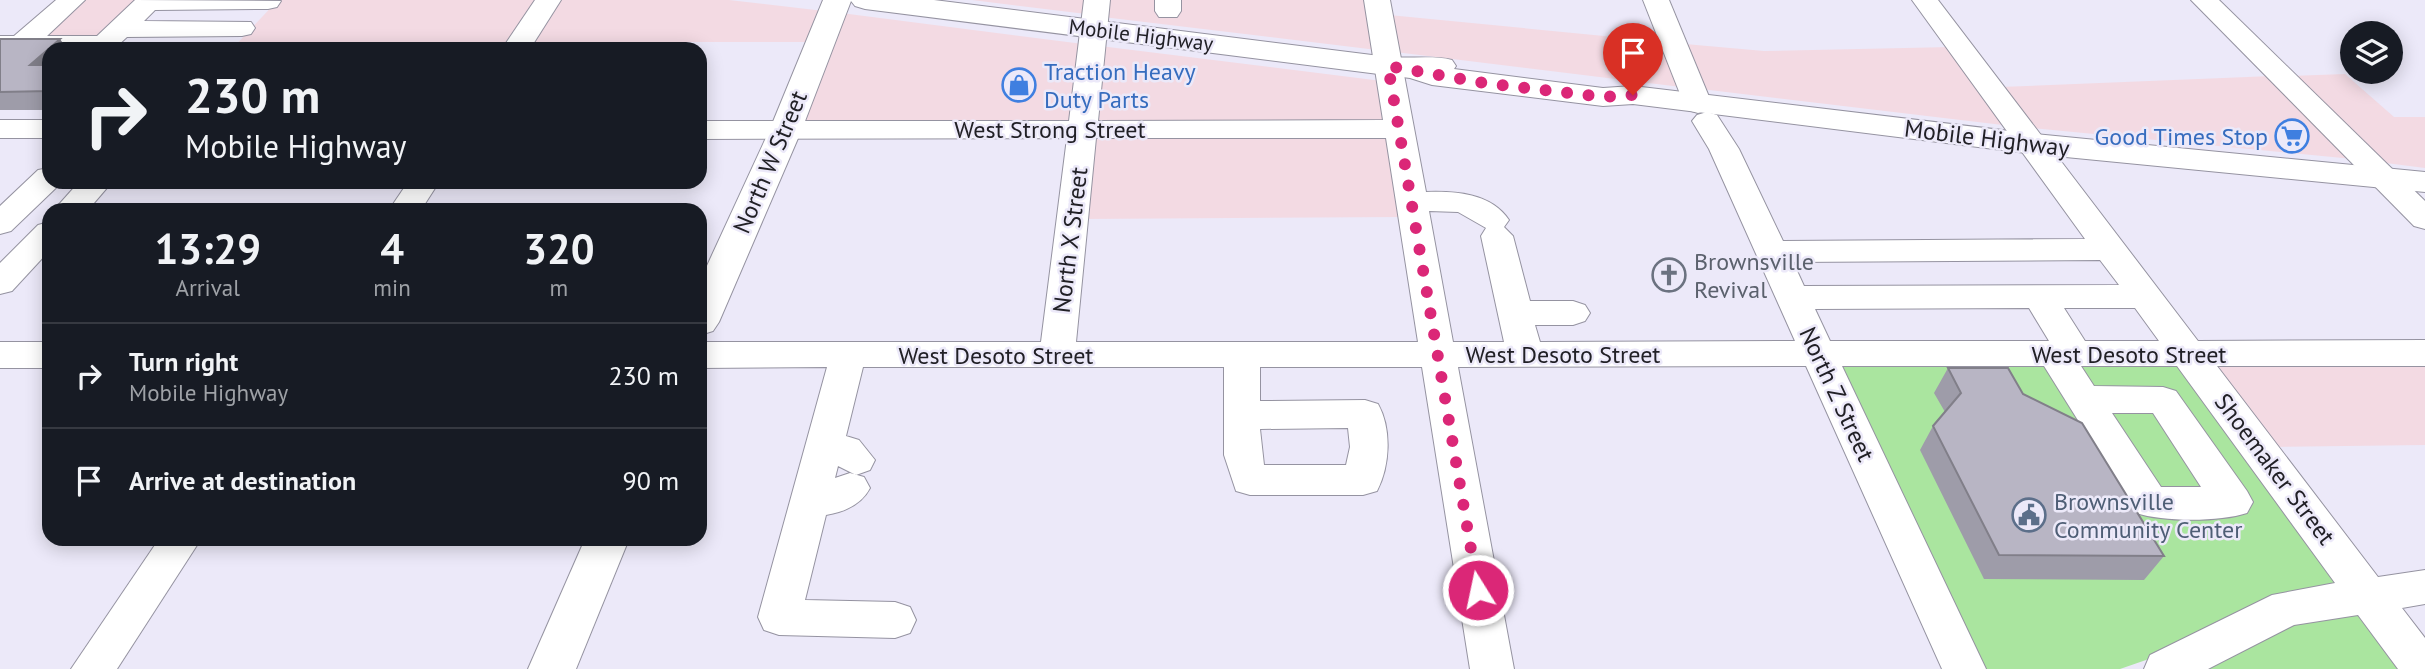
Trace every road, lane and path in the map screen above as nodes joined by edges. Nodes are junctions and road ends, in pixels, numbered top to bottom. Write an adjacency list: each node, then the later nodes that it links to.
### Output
1 (72, 0): 19 (street)
2 (548, 0): 17 (street)
3 (837, 0): 24 (main road, North W Street)
4 (864, 0): 10 (main road, Mobile Highway)
5 (1377, 0): 20 (street)
6 (1656, 0): 21 (street, North Z Street)
7 (1925, 0): 28 (street, Shoemaker Street)
8 (2204, 0): 29 (street)
9 (268, 1): 11 (street); 13 (street)
10 (1095, 14): 20 (main road, Mobile Highway); 25 (street, North X Street)
11 (242, 28): 12 (street); 16 (street)
12 (201, 29): 13 (street); 15 (street)
13 (114, 41): 14 (street)
14 (80, 42)
15 (187, 42)
16 (229, 42)
17 (521, 42)
18 (42, 43): 19 (street)
19 (11, 44)
20 (1402, 67): 21 (main road, Mobile Highway); 26 (street)
21 (1702, 113): 28 (main road, Mobile Highway); 40 (street, North Z Street)
22 (0, 129): 23 (street)
23 (42, 129)
24 (786, 129): 25 (street, West Strong Street); 27 (street, West Strong Street); 46 (main road, North W Street)
25 (1083, 129): 26 (street, West Strong Street); 60 (street, North X Street)
26 (1399, 129): 33 (street)
27 (707, 130)
28 (2035, 144): 29 (main road, Mobile Highway); 39 (street, Shoemaker Street)
29 (2384, 179): 30 (main road, Mobile Highway); 35 (street)
30 (2425, 182)
31 (42, 184): 36 (street)
32 (90, 189): 34 (street)
33 (1412, 202): 47 (street); 50 (street)
34 (77, 203)
35 (2425, 219)
36 (1, 223): 37 (street)
37 (42, 223)
38 (42, 239): 41 (street)
39 (2112, 249): 40 (street); 43 (street, Shoemaker Street)
40 (1771, 252): 45 (street, North Z Street)
41 (0, 283)
42 (2039, 296): 43 (street); 44 (street); 54 (street)
43 (2147, 296): 55 (street, Shoemaker Street)
44 (1921, 297): 45 (street); 53 (street)
45 (1792, 298): 52 (street, North Z Street)
46 (707, 306)
47 (1515, 313): 48 (street); 51 (street)
48 (1573, 313)
49 (2425, 353): 55 (street, West Desoto Street)
50 (1438, 354): 51 (street, West Desoto Street); 61 (street, West Desoto Street); 71 (street)
51 (1525, 354): 52 (street, West Desoto Street)
52 (1818, 354): 53 (street, West Desoto Street); 72 (street, North Z Street)
53 (1956, 354): 54 (street, West Desoto Street)
54 (2065, 354): 55 (street, West Desoto Street); 62 (street)
55 (2189, 354): 67 (street, Shoemaker Street)
56 (0, 355): 57 (street)
57 (42, 355)
58 (707, 355): 59 (street, West Desoto Street)
59 (848, 355): 60 (street, West Desoto Street); 68 (street)
60 (1056, 355): 61 (street, West Desoto Street)
61 (1242, 355): 63 (street)
62 (2084, 400)
63 (1242, 415)
64 (176, 546): 69 (street)
65 (604, 546): 70 (main road)
66 (2425, 587): 67 (street)
67 (2368, 595): 73 (street); 74 (street, Shoemaker Street)
68 (895, 620)
69 (93, 669)
70 (552, 669)
71 (1492, 669)
72 (1964, 669)
73 (2166, 669)
74 (2423, 669)

